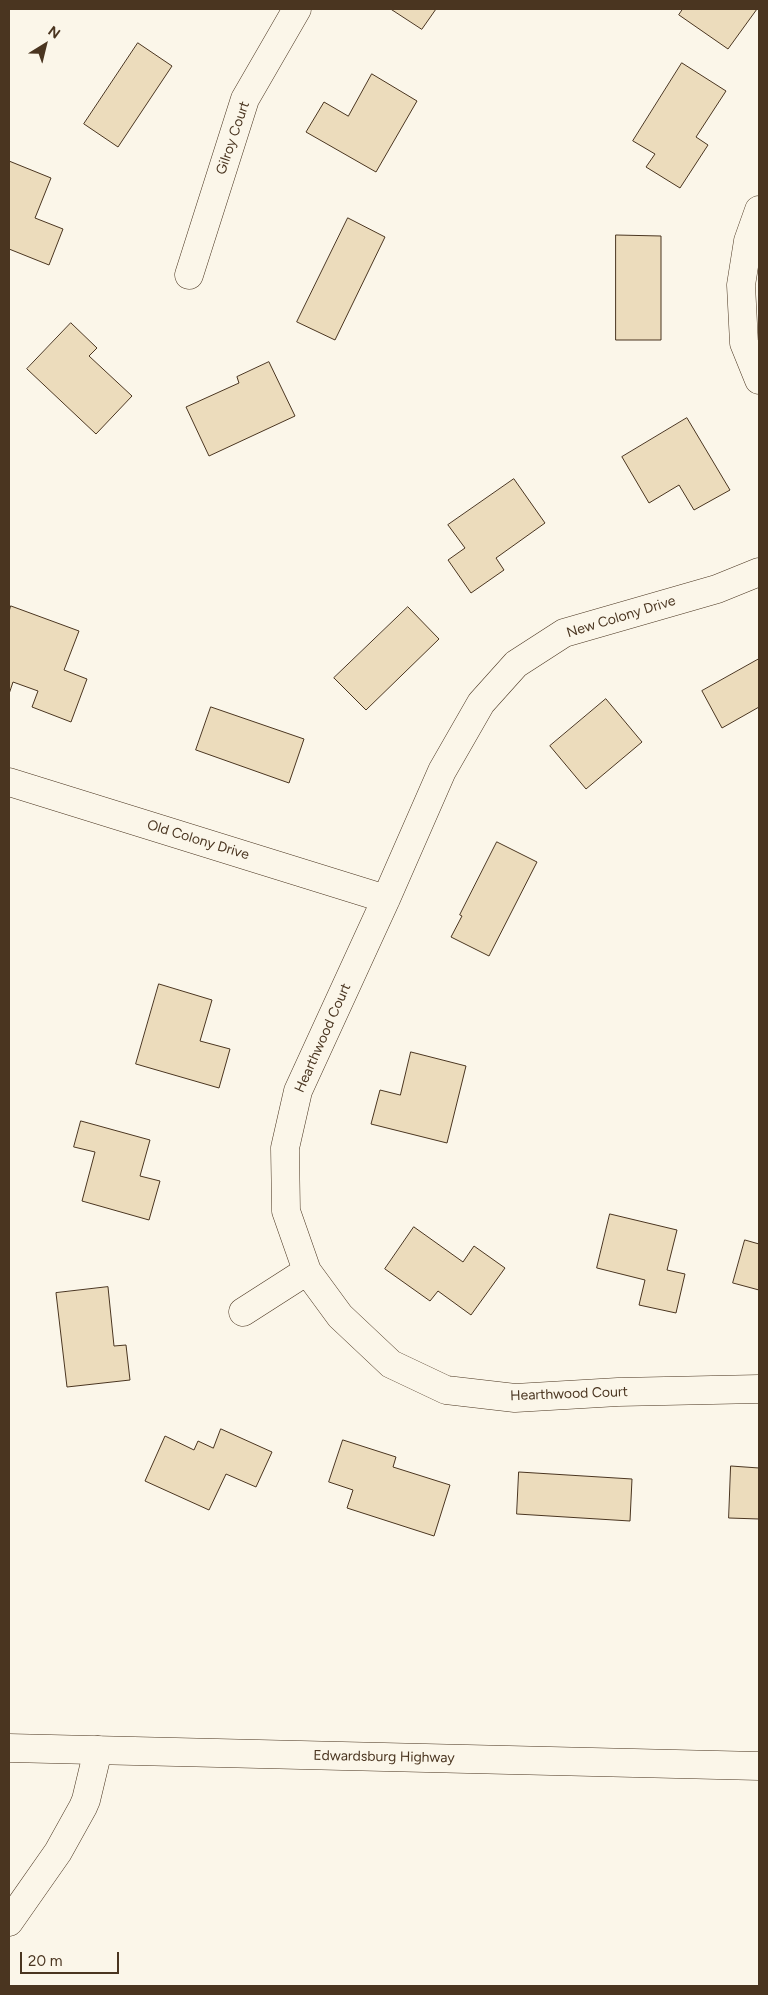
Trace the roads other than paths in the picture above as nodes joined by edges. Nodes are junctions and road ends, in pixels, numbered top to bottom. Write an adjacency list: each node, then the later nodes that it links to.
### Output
1 (297, 9): 3 (street, Gilroy Court)
2 (759, 210): 4 (street)
3 (189, 275)
4 (759, 380)
5 (759, 572): 7 (street, New Colony Drive)
6 (9, 782): 7 (street, Old Colony Drive)
7 (386, 899): 8 (street, Hearthwood Court)
8 (307, 1271): 9 (street); 10 (street, Hearthwood Court)
9 (243, 1312)
10 (759, 1389)
11 (9, 1748): 12 (street, Edwardsburg Highway)
12 (98, 1750): 13 (street, Edwardsburg Highway); 14 (street)
13 (759, 1766)
14 (9, 1922)

